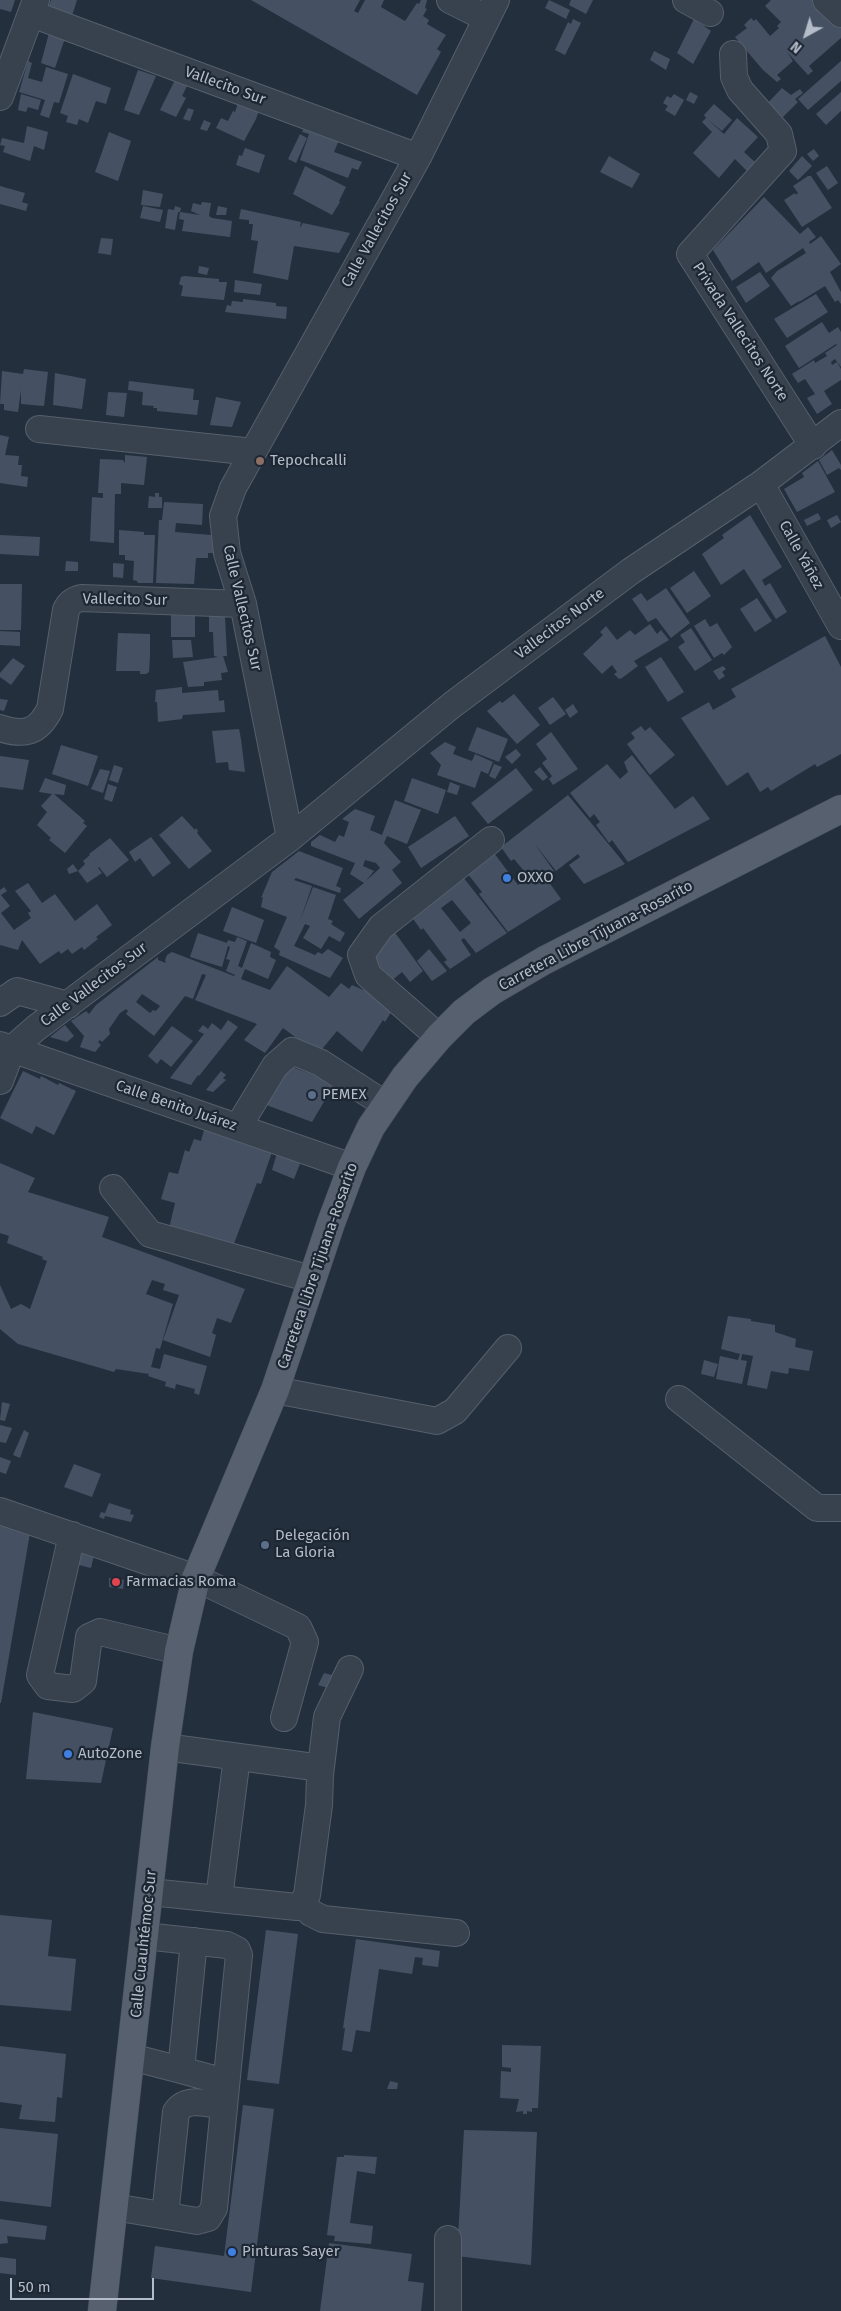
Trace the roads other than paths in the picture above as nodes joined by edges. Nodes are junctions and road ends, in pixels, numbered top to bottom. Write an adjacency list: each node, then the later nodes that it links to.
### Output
1 (450, 0): 5 (street)
2 (686, 0): 6 (street)
3 (826, 0): 7 (street)
4 (34, 7): 9 (street); 10 (street, Vallecito Sur)
5 (491, 9): 10 (street, Calle Vallecitos Sur)
6 (710, 13)
7 (841, 14)
8 (732, 54): 13 (street, Privada Vallecitos Norte)
9 (0, 97)
10 (418, 157): 14 (street, Calle Vallecitos Sur)
11 (841, 423): 13 (street, Vallecitos Norte)
12 (39, 429): 14 (street)
13 (813, 446): 15 (street, Vallecitos Norte)
14 (253, 452): 16 (street, Calle Vallecitos Sur)
15 (761, 484): 17 (street, Calle Yáñez); 20 (street, Vallecitos Norte)
16 (243, 604): 18 (street, Vallecito Sur); 20 (street, Calle Vallecitos Sur)
17 (841, 626)
18 (8, 731)
19 (841, 809): 24 (main road, Carretera Libre Tijuana-Rosarito)
20 (290, 838): 23 (street, Calle Vallecitos Sur)
21 (491, 840): 24 (street)
22 (0, 1003): 23 (street)
23 (68, 1004): 25 (street, Calle Vallecitos Sur)
24 (438, 1038): 27 (main road, Carretera Libre Tijuana-Rosarito)
25 (6, 1047): 26 (street); 28 (street, Calle Benito Juárez)
26 (0, 1081)
27 (386, 1105): 28 (street); 29 (main road, Carretera Libre Tijuana-Rosarito)
28 (238, 1127): 29 (street, Calle Benito Juárez)
29 (352, 1167): 31 (main road, Carretera Libre Tijuana-Rosarito)
30 (113, 1188): 31 (street)
31 (311, 1279): 33 (main road, Carretera Libre Tijuana-Rosarito)
32 (508, 1348): 33 (street)
33 (275, 1390): 38 (main road, Carretera Libre Tijuana-Rosarito)
34 (678, 1399): 35 (street)
35 (841, 1508)
36 (0, 1511): 37 (street)
37 (72, 1535): 38 (street); 39 (street)
38 (196, 1578): 39 (main road, Calle Cuauhtémoc Sur); 41 (street)
39 (179, 1651): 42 (main road, Calle Cuauhtémoc Sur)
40 (350, 1669): 44 (street)
41 (284, 1718)
42 (165, 1747): 43 (street); 45 (main road, Calle Cuauhtémoc Sur)
43 (237, 1757): 44 (street); 46 (street)
44 (320, 1775): 47 (street)
45 (150, 1892): 46 (street); 49 (main road, Calle Cuauhtémoc Sur)
46 (219, 1898): 47 (street)
47 (302, 1904): 48 (street)
48 (456, 1933)
49 (145, 1936): 50 (street); 51 (main road, Calle Cuauhtémoc Sur)
50 (194, 1942): 52 (street); 53 (street)
51 (131, 2056): 52 (street); 54 (main road, Calle Cuauhtémoc Sur)
52 (181, 2070): 53 (street)
53 (225, 2094): 55 (street); 55 (street)
54 (114, 2207): 55 (street); 57 (main road, Calle Cuauhtémoc Sur)
55 (165, 2215)
56 (448, 2238): 58 (street)
57 (102, 2311)
58 (448, 2311)

